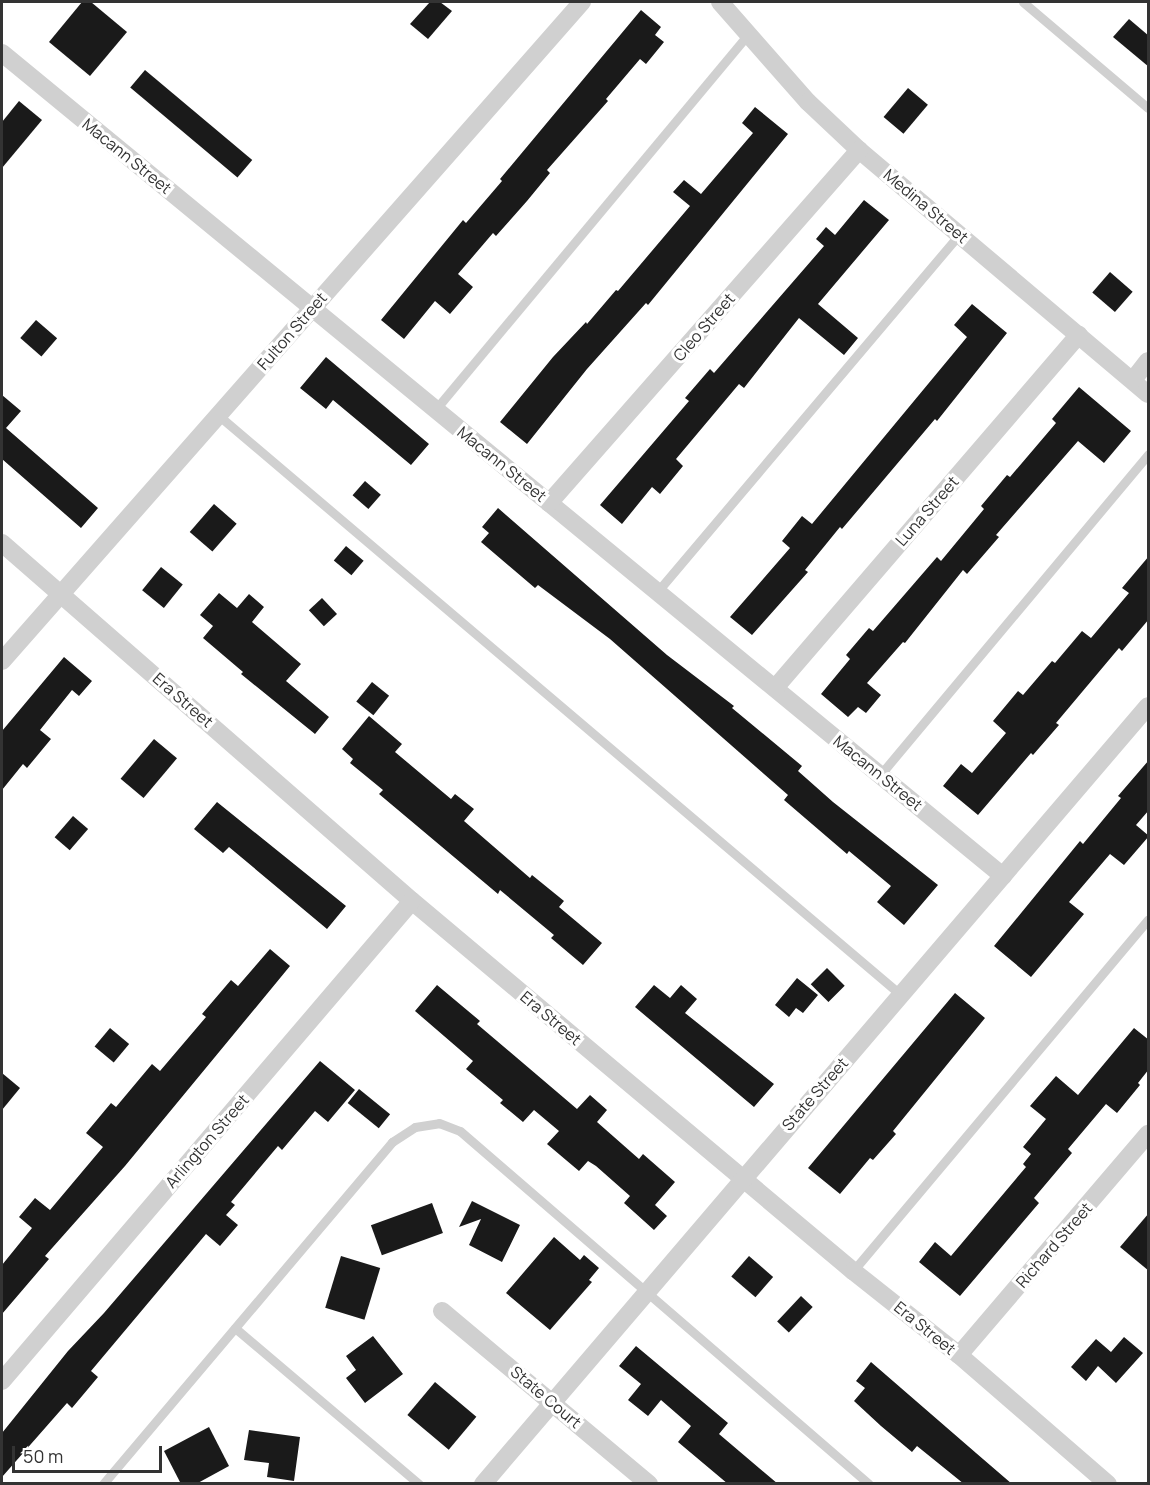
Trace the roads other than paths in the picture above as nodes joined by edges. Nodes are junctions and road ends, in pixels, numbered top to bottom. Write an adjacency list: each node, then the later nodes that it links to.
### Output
1 (582, 2): 9 (street, Fulton Street)
2 (720, 2): 4 (street, Medina Street)
3 (1023, 2): 6 (lane)
4 (748, 34): 7 (street, Medina Street); 14 (lane)
5 (2, 53): 9 (street, Macann Street)
6 (1149, 108)
7 (859, 150): 8 (street, Medina Street); 17 (street, Cleo Street)
8 (959, 234): 10 (street, Medina Street); 19 (lane)
9 (312, 308): 14 (street, Macann Street); 15 (street, Fulton Street)
10 (1079, 335): 12 (street, Medina Street); 22 (street, Luna Street)
11 (1149, 362): 12 (street)
12 (1133, 380): 13 (street, Medina Street)
13 (1149, 394)
14 (435, 410): 17 (street, Macann Street)
15 (218, 415): 20 (street, Fulton Street); 28 (lane)
16 (1149, 454): 24 (lane)
17 (549, 504): 19 (street, Macann Street)
18 (2, 543): 20 (street, Era Street)
19 (657, 592): 22 (street, Macann Street)
20 (61, 593): 21 (street, Fulton Street); 26 (street, Era Street)
21 (2, 661)
22 (775, 688): 24 (street, Macann Street)
23 (1149, 706): 25 (street, State Street)
24 (880, 775): 25 (street, Macann Street)
25 (1003, 876): 28 (street, State Street)
26 (412, 901): 30 (street, Era Street); 36 (street, Arlington Street)
27 (1149, 920): 31 (lane)
28 (901, 995): 30 (street, State Street)
29 (1149, 1134): 35 (street, Richard Street)
30 (743, 1179): 31 (street, Era Street); 32 (street, State Street)
31 (853, 1271): 35 (street, Era Street)
32 (647, 1292): 34 (lane); 37 (street, State Street); 42 (lane)
33 (442, 1311): 37 (street, State Court)
34 (235, 1328): 38 (lane); 39 (lane)
35 (958, 1355): 43 (street, Era Street)
36 (2, 1381)
37 (555, 1402): 40 (street, State Street); 41 (street, State Court)
38 (103, 1484)
39 (419, 1484)
40 (483, 1484)
41 (649, 1484)
42 (868, 1484)
43 (1108, 1484)

